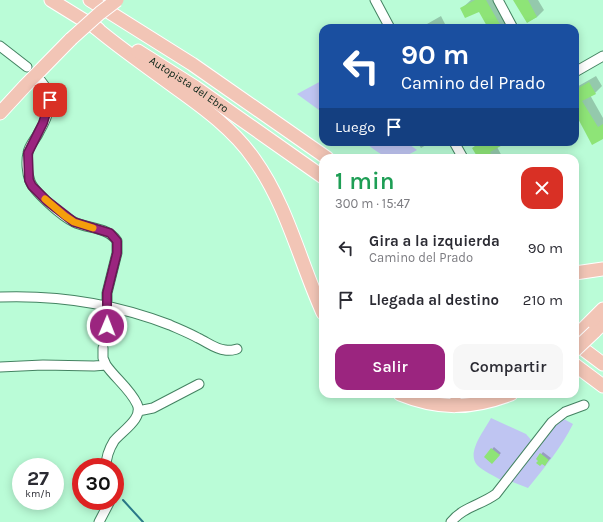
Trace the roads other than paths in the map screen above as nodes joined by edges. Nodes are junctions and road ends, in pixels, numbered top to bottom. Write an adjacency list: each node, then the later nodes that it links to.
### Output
1 (51, 0): 8 (highway, Autopista del Ebro)
2 (90, 0): 15 (highway, Autopista del Ebro)
3 (117, 0): 14 (highway, bridge)
4 (375, 0): 6 (street)
5 (498, 0): 7 (street)
6 (388, 24)
7 (511, 24)
8 (96, 28): 20 (highway, Autopista del Ebro); 24 (highway)
9 (0, 46): 11 (street)
10 (603, 56): 12 (street)
11 (27, 67)
12 (579, 70)
13 (41, 81): 25 (street)
14 (25, 86): 16 (highway); 17 (highway)
15 (232, 91): 18 (highway, Autopista del Ebro); 19 (highway)
16 (0, 106)
17 (0, 113)
18 (321, 154)
19 (330, 154)
20 (319, 174)
21 (603, 269): 22 (highway)
22 (579, 272)
23 (0, 297): 25 (street)
24 (319, 303)
25 (107, 306): 27 (street); 33 (street)
26 (603, 309): 28 (highway)
27 (107, 326)
28 (594, 327): 29 (highway); 30 (highway, bridge)
29 (579, 335)
30 (579, 345)
31 (579, 346): 34 (highway)
32 (103, 348): 35 (street)
33 (237, 349)
34 (603, 364)
35 (106, 365): 36 (street); 44 (street)
36 (0, 367)
37 (579, 368): 40 (highway)
38 (579, 371): 40 (highway)
39 (199, 384): 44 (street)
40 (603, 386)
41 (409, 398): 42 (highway)
42 (500, 398)
43 (584, 405): 48 (street)
44 (138, 411): 45 (street)
45 (107, 458)
46 (105, 510): 47 (street)
47 (99, 522)
48 (451, 522)

